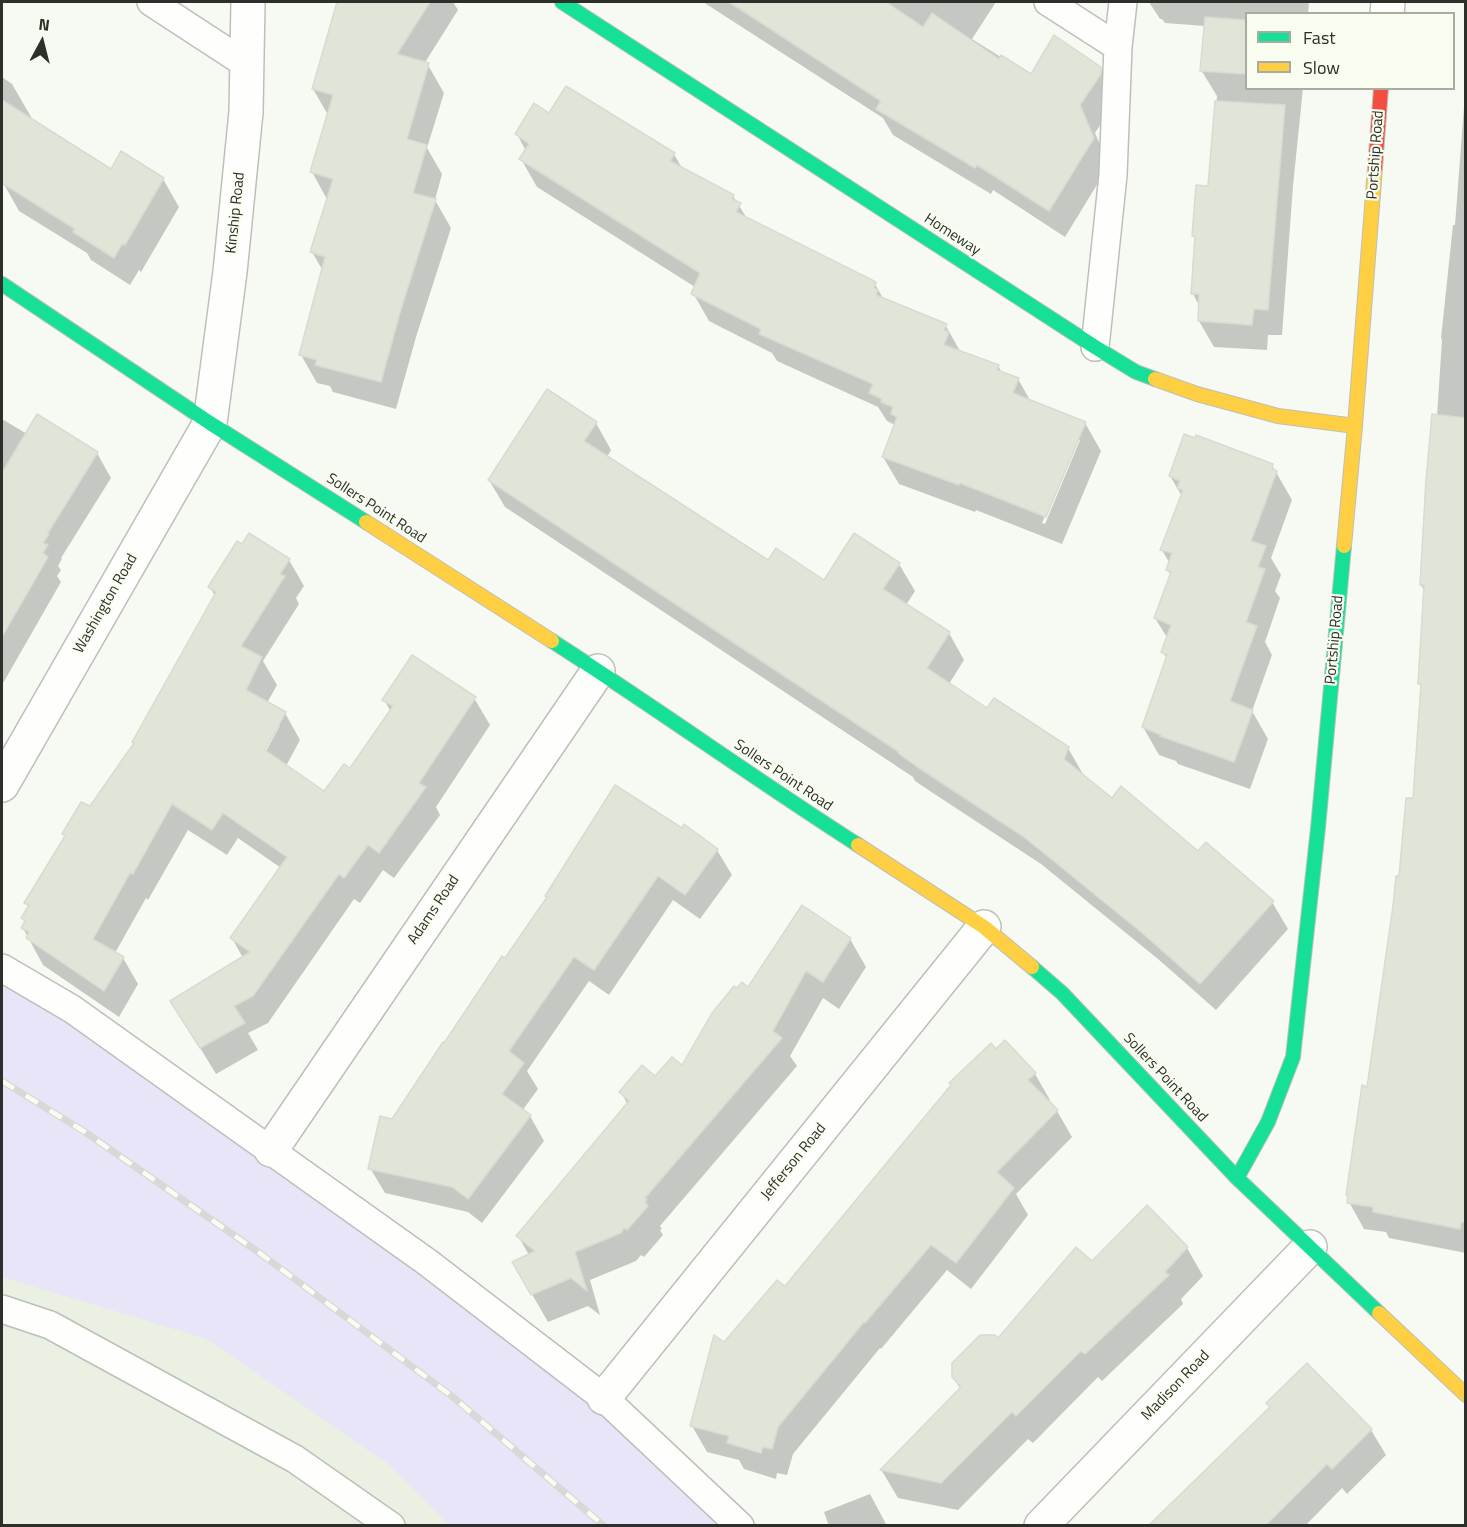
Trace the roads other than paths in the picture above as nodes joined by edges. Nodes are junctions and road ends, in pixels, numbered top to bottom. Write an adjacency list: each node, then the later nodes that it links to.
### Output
1 (151, 2): 7 (lane)
2 (248, 2): 7 (street, Kinship Road)
3 (562, 2): 10 (street, Homeway)
4 (1048, 2): 6 (lane)
5 (1123, 2): 6 (lane)
6 (1118, 47): 10 (lane)
7 (246, 64): 11 (street, Kinship Road)
8 (1381, 90): 12 (street, Portship Road)
9 (2, 284): 11 (street, Sollers Point Road)
10 (1095, 347): 12 (street, Homeway)
11 (210, 423): 13 (street, Sollers Point Road); 14 (street, Washington Road)
12 (1355, 426): 18 (street, Portship Road)
13 (598, 671): 15 (street, Sollers Point Road); 17 (street, Adams Road)
14 (2, 785)
15 (984, 927): 18 (street, Sollers Point Road); 22 (street, Jefferson Road)
16 (2, 968): 17 (lane)
17 (271, 1150): 22 (lane)
18 (1237, 1178): 19 (street, Sollers Point Road)
19 (1310, 1247): 21 (street, Sollers Point Road); 25 (street, Madison Road)
20 (2, 1309): 23 (lane)
21 (1466, 1395)
22 (604, 1398): 24 (lane)
23 (391, 1526)
24 (740, 1526)
25 (1041, 1526)

